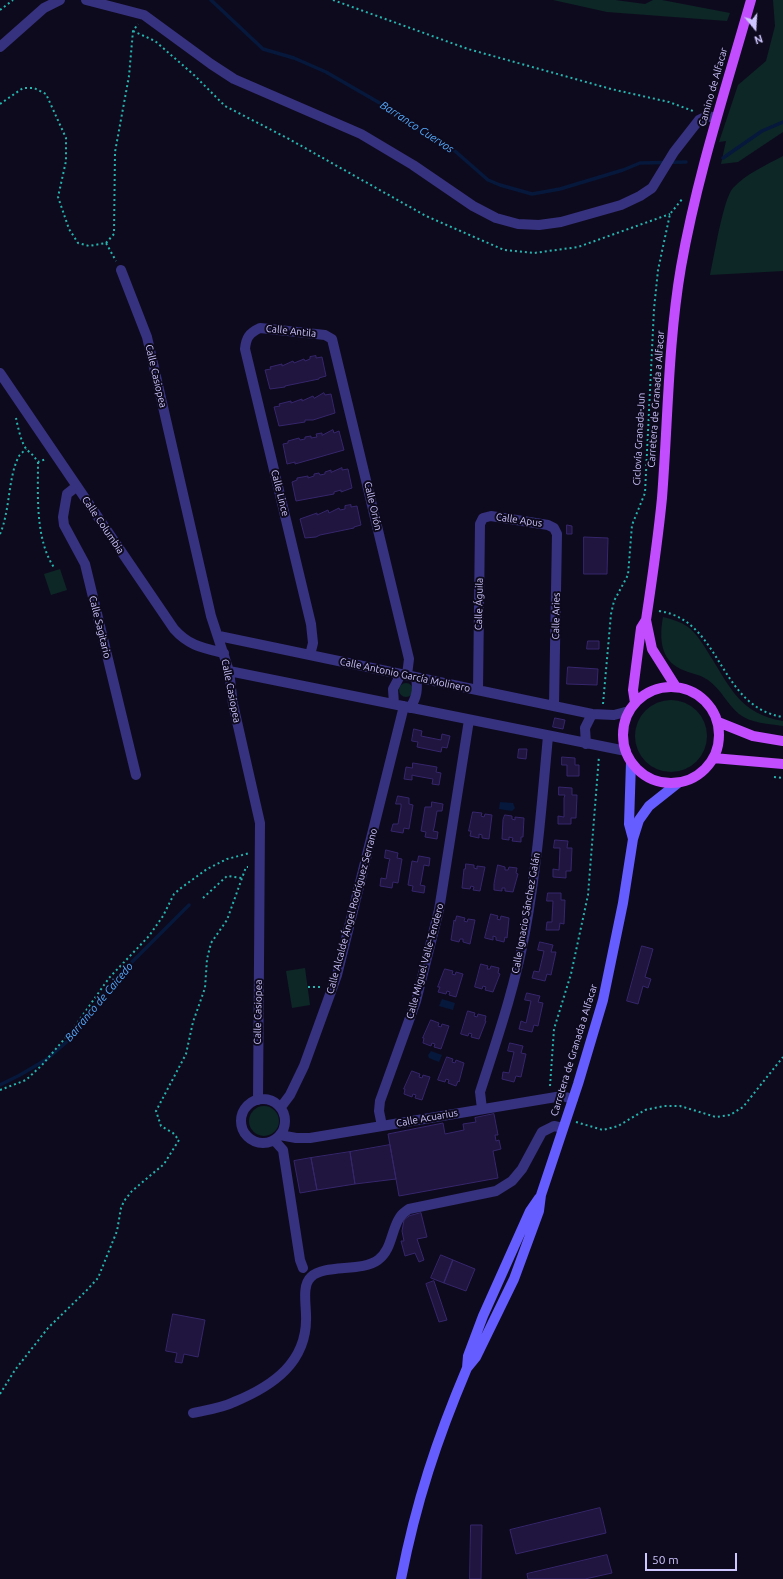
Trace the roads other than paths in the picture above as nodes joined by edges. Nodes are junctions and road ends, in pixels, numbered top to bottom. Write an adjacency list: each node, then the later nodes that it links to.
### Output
1 (60, 0): 4 (street)
2 (86, 0): 5 (street)
3 (751, 0): 5 (main road, Camino de Alfacar)
4 (0, 47)
5 (712, 117): 6 (main road, Camino de Alfacar)
6 (701, 180): 14 (main road, Carretera de Granada a Alfacar)
7 (121, 270): 15 (street, Calle Casiopea)
8 (251, 332): 9 (street, Calle Antila); 17 (street, Calle Lince)
9 (332, 339): 19 (street, Calle Orión)
10 (1, 379): 11 (street, Calle Columbia)
11 (76, 486): 16 (street, Calle Columbia); 35 (street, Calle Sagitario)
12 (483, 518): 13 (street, Calle Apus); 21 (street, Calle Águila)
13 (554, 528): 22 (street, Calle Aries)
14 (646, 620): 20 (main road, Carretera de Granada a Alfacar); 24 (main road, Carretera de Granada a Alfacar)
15 (219, 636): 16 (street, Calle Casiopea); 17 (street, Calle Antonio García Molinero)
16 (224, 653): 18 (street, Calle Casiopea)
17 (310, 655): 19 (street, Calle Antonio García Molinero)
18 (230, 670): 23 (street); 39 (street, Calle Casiopea)
19 (408, 675): 21 (street, Calle Antonio García Molinero); 23 (street); 23 (street, Calle Orión)
20 (676, 687): 24 (main road); 27 (main road)
21 (478, 690): 22 (street, Calle Antonio García Molinero)
22 (554, 705): 25 (street, Calle Antonio García Molinero)
23 (402, 706): 26 (street); 40 (street, Calle Alcalde Ángel Rodríguez Serrano)
24 (632, 707): 25 (street, Calle Antonio García Molinero); 31 (main road)
25 (595, 714): 30 (street)
26 (469, 720): 28 (street); 43 (street, Calle Miguel Valle-Tendero)
27 (718, 722): 29 (main road); 32 (main road)
28 (548, 736): 30 (street); 41 (street, Calle Ignacio Sánchez Galán)
29 (783, 741)
30 (586, 744): 31 (street)
31 (626, 752): 33 (main road)
32 (714, 758): 34 (main road); 36 (main road)
33 (631, 762): 36 (main road); 37 (street, Carretera de Granada a Alfacar)
34 (783, 764)
35 (136, 775)
36 (678, 783): 37 (street, Carretera de Granada a Alfacar)
37 (633, 839): 38 (street, Carretera de Granada a Alfacar)
38 (573, 1099): 41 (street, Calle Acuarius); 42 (street, Carretera de Granada a Alfacar)
39 (258, 1100): 40 (street); 44 (street)
40 (281, 1107): 44 (street)
41 (482, 1109): 43 (street, Calle Acuarius)
42 (565, 1123): 46 (street); 47 (street, Carretera de Granada a Alfacar)
43 (382, 1126): 44 (street, Calle Acuarius)
44 (277, 1138): 45 (street)
45 (302, 1268)
46 (193, 1413)
47 (401, 1579)

